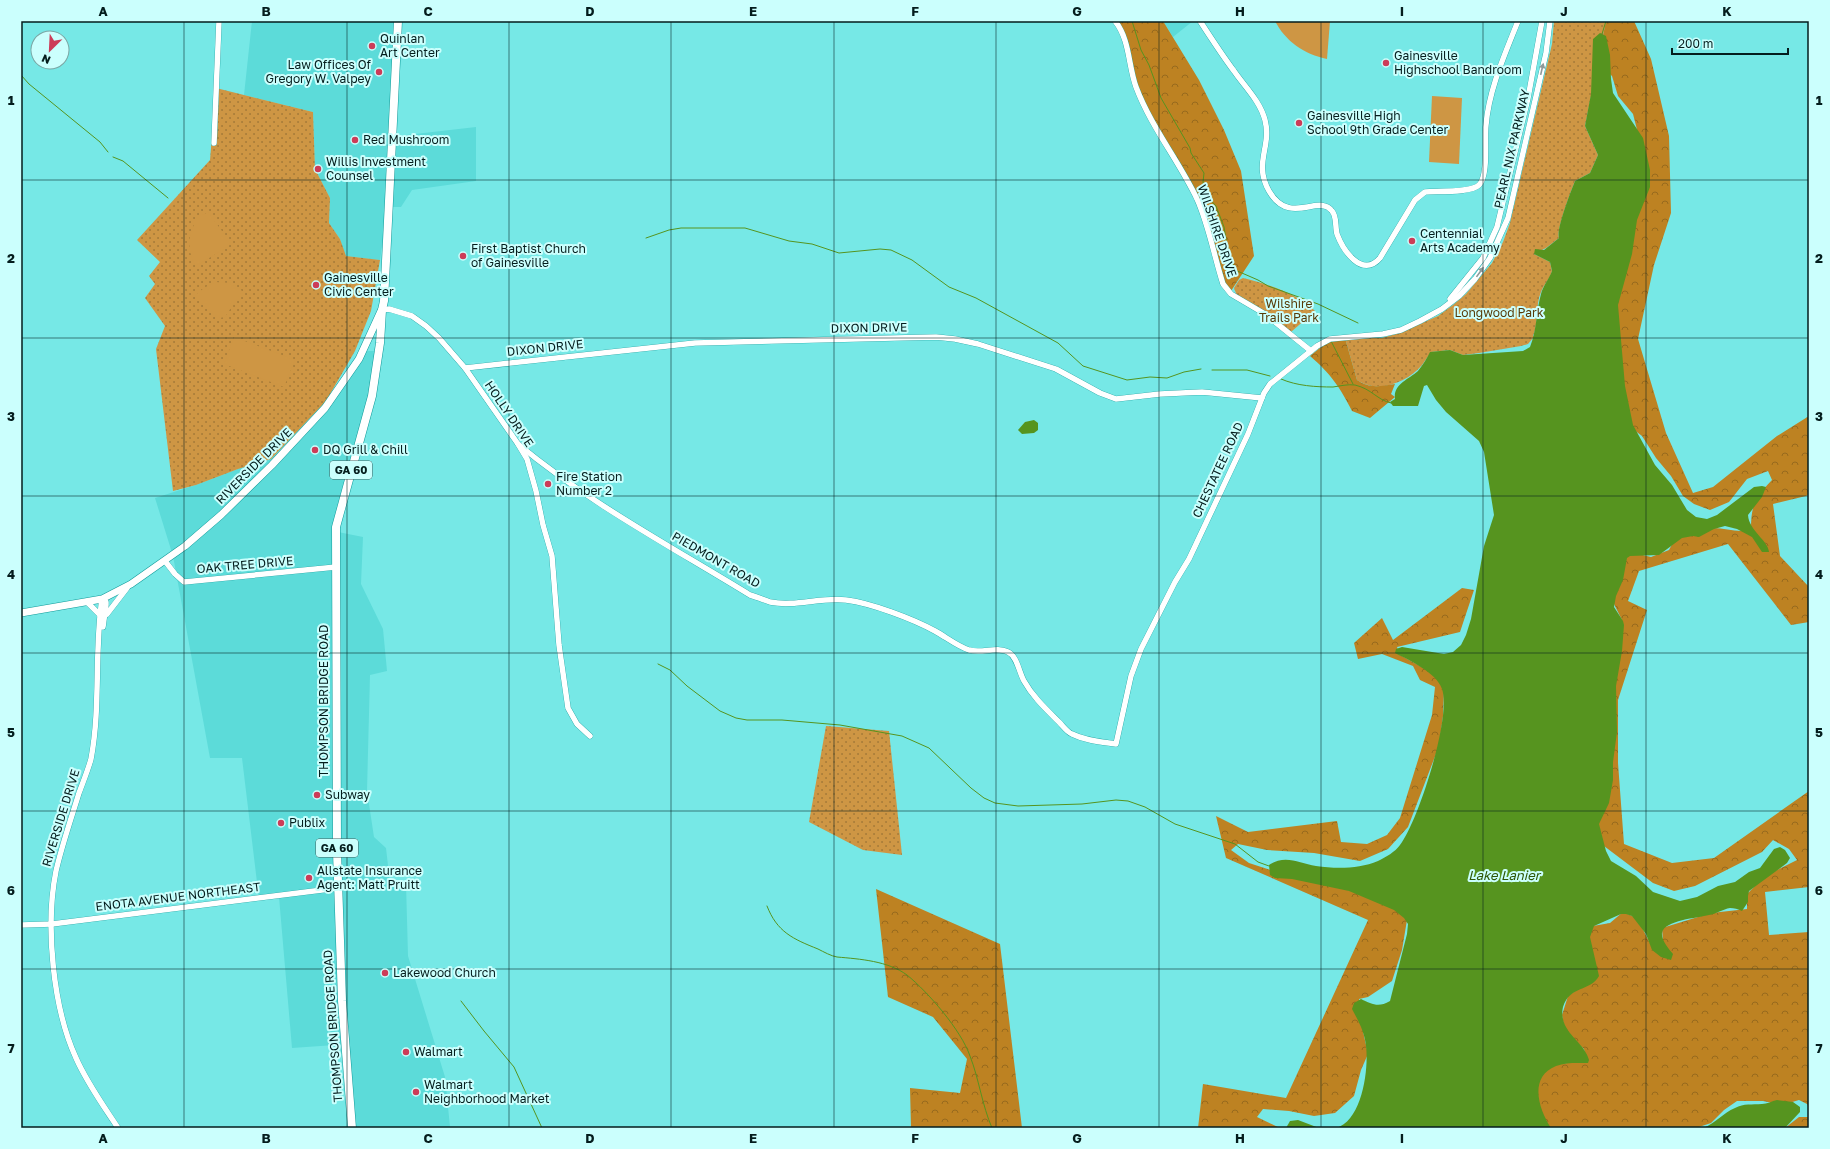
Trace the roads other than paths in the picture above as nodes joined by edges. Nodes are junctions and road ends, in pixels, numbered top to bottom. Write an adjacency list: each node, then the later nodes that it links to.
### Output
1 (219, 21): 8 (street)
2 (398, 21): 10 (highway)
3 (1115, 21): 11 (street, WILSHIRE DRIVE)
4 (1200, 21): 5 (street)
5 (1518, 21)
6 (1542, 21): 9 (street, PEARL NIX PARKWAY)
7 (1550, 21): 9 (street, PEARL NIX PARKWAY, one-way to 7)
8 (214, 143)
9 (1442, 308): 11 (street, CHESTATEE ROAD)
10 (382, 310): 12 (street, HOLLY DRIVE); 17 (main road, RIVERSIDE DRIVE); 18 (highway, THOMPSON BRIDGE ROAD / GA 60)
11 (1311, 351): 13 (street, CHESTATEE ROAD)
12 (465, 368): 13 (street, DIXON DRIVE); 14 (street, HOLLY DRIVE)
13 (1262, 398): 24 (street, CHESTATEE ROAD)
14 (518, 444): 15 (street); 16 (street, HOLLY DRIVE)
15 (536, 458): 16 (street); 24 (street, PIEDMONT ROAD)
16 (527, 459): 25 (street, HOLLY DRIVE)
17 (165, 561): 18 (street, OAK TREE DRIVE); 19 (main road, RIVERSIDE DRIVE)
18 (336, 567): 26 (highway, THOMPSON BRIDGE ROAD / GA 60)
19 (131, 584): 20 (main road, RIVERSIDE DRIVE); 23 (street)
20 (102, 599): 21 (main road); 23 (street, RIVERSIDE DRIVE)
21 (88, 602): 22 (main road); 23 (street)
22 (21, 613)
23 (102, 618): 27 (street, RIVERSIDE DRIVE)
24 (1018, 667)
25 (590, 736)
26 (338, 888): 27 (street, ENOTA AVENUE NORTHEAST); 30 (highway, THOMPSON BRIDGE ROAD / GA 60)
27 (52, 924): 28 (street, ENOTA AVENUE NORTHEAST); 29 (street, RIVERSIDE DRIVE)
28 (21, 925)
29 (118, 1128)
30 (352, 1128)

